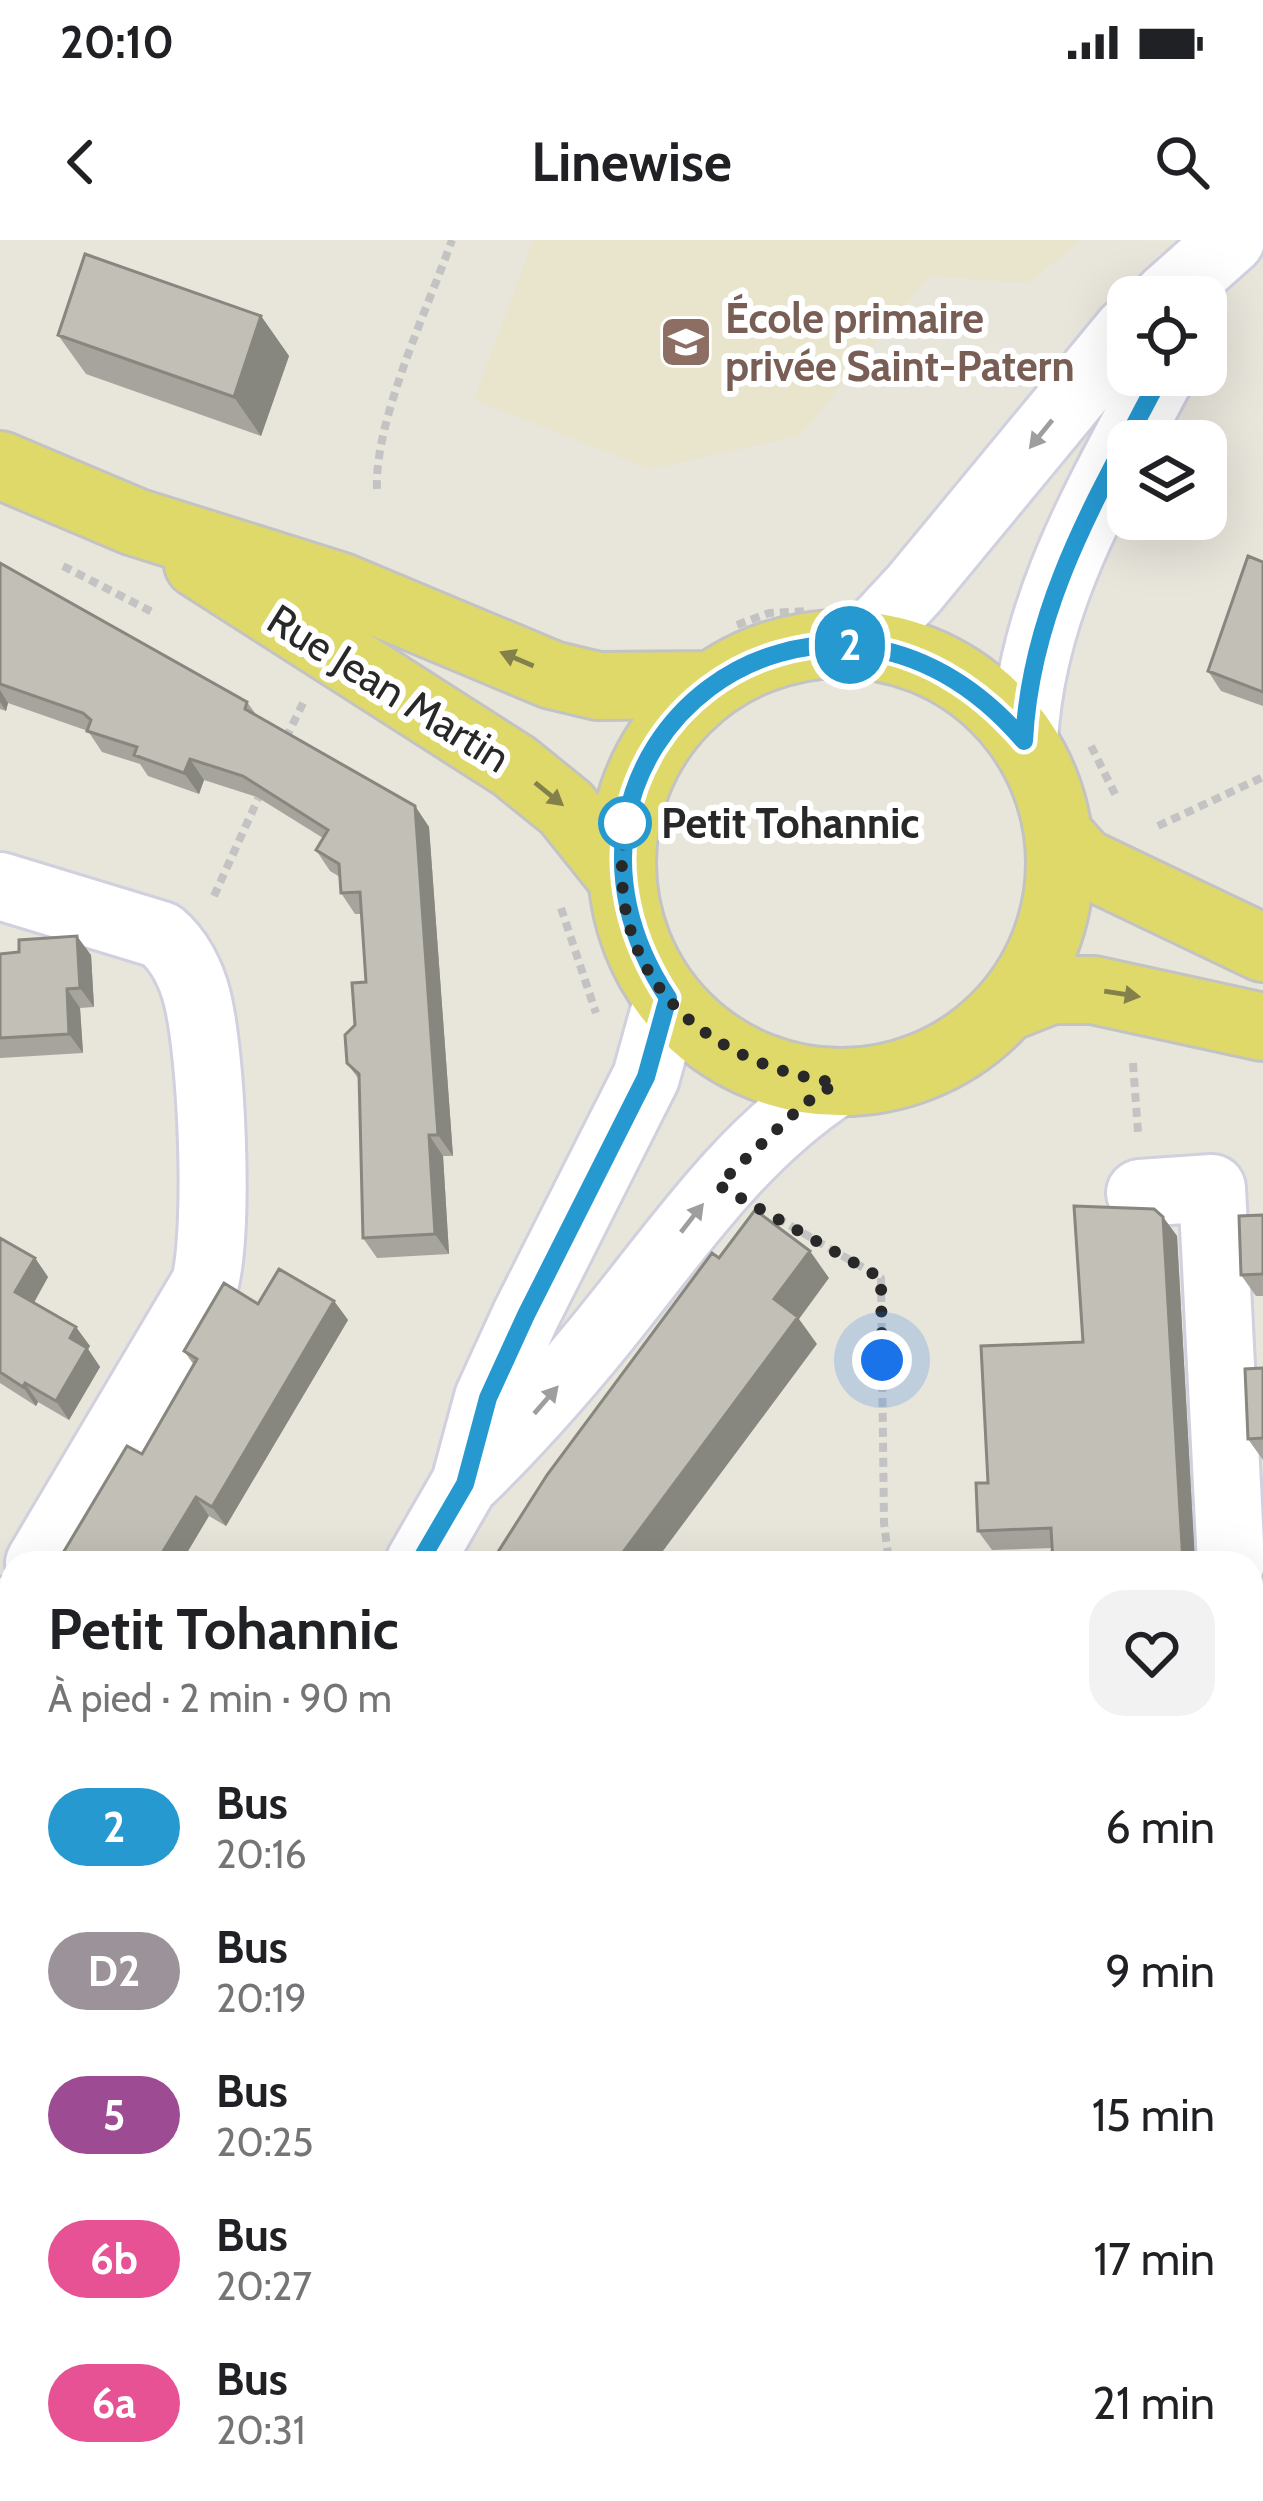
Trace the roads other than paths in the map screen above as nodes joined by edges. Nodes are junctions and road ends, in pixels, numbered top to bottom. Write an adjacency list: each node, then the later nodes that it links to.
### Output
1 (1107, 356): 5 (street, one-way to 5)
2 (1151, 396): 7 (street)
3 (0, 465): 4 (main road, Rue Jean Martin)
4 (135, 522): 6 (main road, Rue Jean Martin, one-way to 4); 9 (main road, Rue Jean Martin, one-way to 9)
5 (837, 628): 6 (main road); 7 (main road)
6 (720, 657): 9 (main road)
7 (1024, 741): 8 (main road)
8 (1060, 836): 11 (main road); 13 (main road)
9 (622, 878): 12 (main road)
10 (0, 886): 18 (street)
11 (1263, 948)
12 (668, 998): 15 (main road); 17 (street)
13 (1008, 1007): 14 (main road, one-way to 14); 15 (main road)
14 (1263, 1027)
15 (836, 1083): 17 (street, one-way to 15)
16 (1140, 1193): 20 (street)
17 (465, 1484): 19 (street)
18 (46, 1551)
19 (426, 1551)
20 (1231, 1551)

